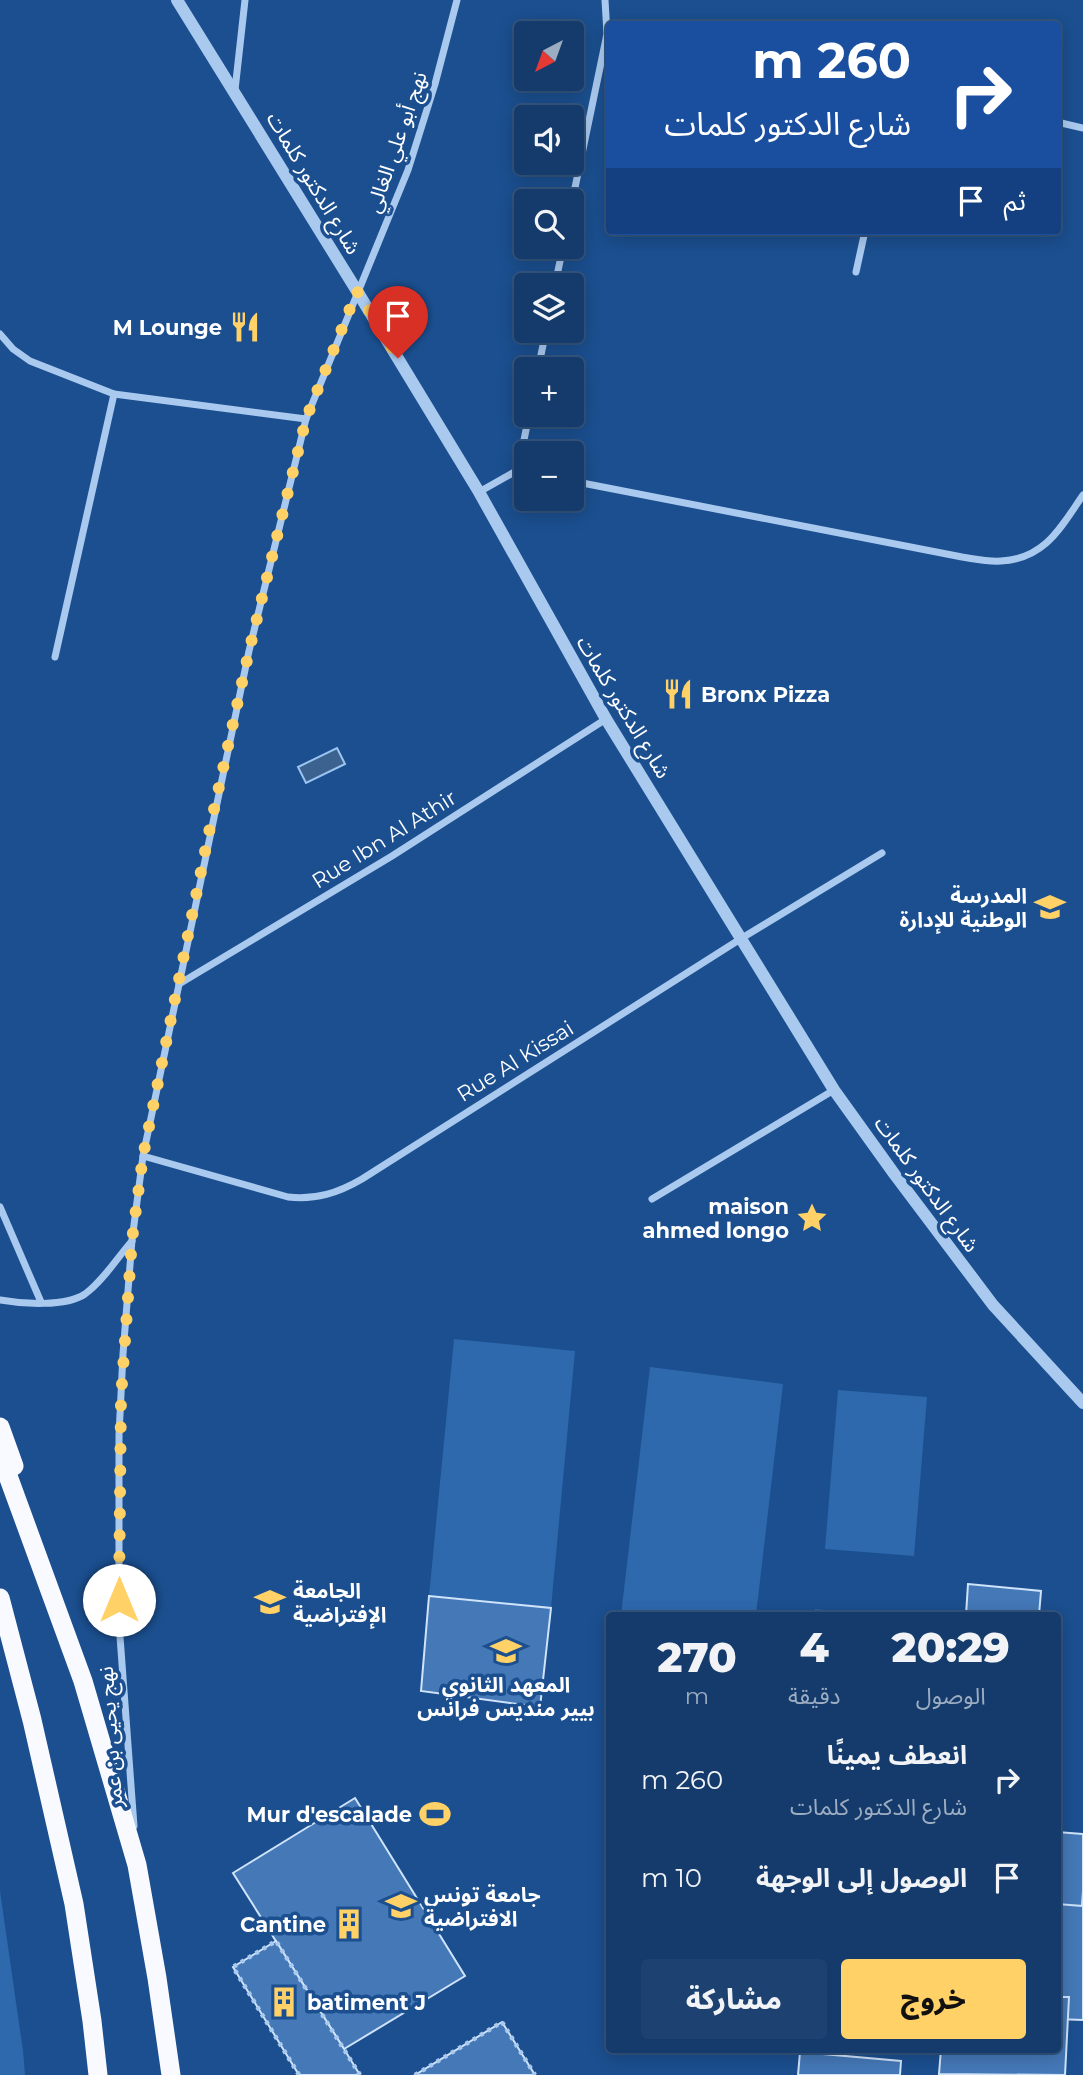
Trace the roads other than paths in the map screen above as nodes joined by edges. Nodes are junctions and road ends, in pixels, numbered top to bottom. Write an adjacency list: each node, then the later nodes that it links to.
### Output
1 (177, 0): 7 (street, شارع الدكتور كلمات)
2 (245, 0): 7 (street)
3 (457, 0): 13 (street, نهج أبو علي الغالي)
4 (605, 0): 5 (street)
5 (607, 21)
6 (606, 43): 10 (street)
7 (235, 91): 13 (street, شارع الدكتور كلمات)
8 (1061, 123): 9 (street)
9 (1083, 128)
10 (575, 189)
11 (864, 235): 12 (street)
12 (856, 272)
13 (357, 291): 16 (street, نهج يحيى بن عمر); 19 (street, شارع الدكتور كلمات)
14 (0, 334): 15 (street)
15 (114, 394): 16 (street); 21 (street)
16 (306, 419): 25 (street, نهج يحيى بن عمر)
17 (514, 472): 19 (street)
18 (584, 483): 20 (street)
19 (479, 492): 22 (street, شارع الدكتور كلمات)
20 (1083, 495)
21 (55, 657)
22 (606, 719): 24 (street, شارع الدكتور كلمات); 25 (street, Rue Ibn Al Athir)
23 (882, 853): 24 (street, Rue Al Kissai)
24 (741, 938): 26 (street, شارع الدكتور كلمات); 27 (street, Rue Al Kissai)
25 (178, 984): 27 (street, نهج يحيى بن عمر)
26 (834, 1090): 28 (street); 33 (street, شارع الدكتور كلمات)
27 (143, 1156): 30 (street, نهج يحيى بن عمر)
28 (652, 1199)
29 (0, 1206): 32 (street)
30 (132, 1240): 32 (street); 40 (street, نهج يحيى بن عمر)
31 (0, 1300): 32 (street)
32 (41, 1302)
33 (1083, 1403)
34 (0, 1427): 38 (highway)
35 (0, 1454): 38 (highway)
36 (0, 1598): 39 (highway)
37 (0, 1632): 39 (highway)
38 (83, 1681): 40 (highway)
39 (32, 1720): 41 (highway)
40 (137, 1865): 42 (highway)
41 (98, 2075)
42 (171, 2075)

